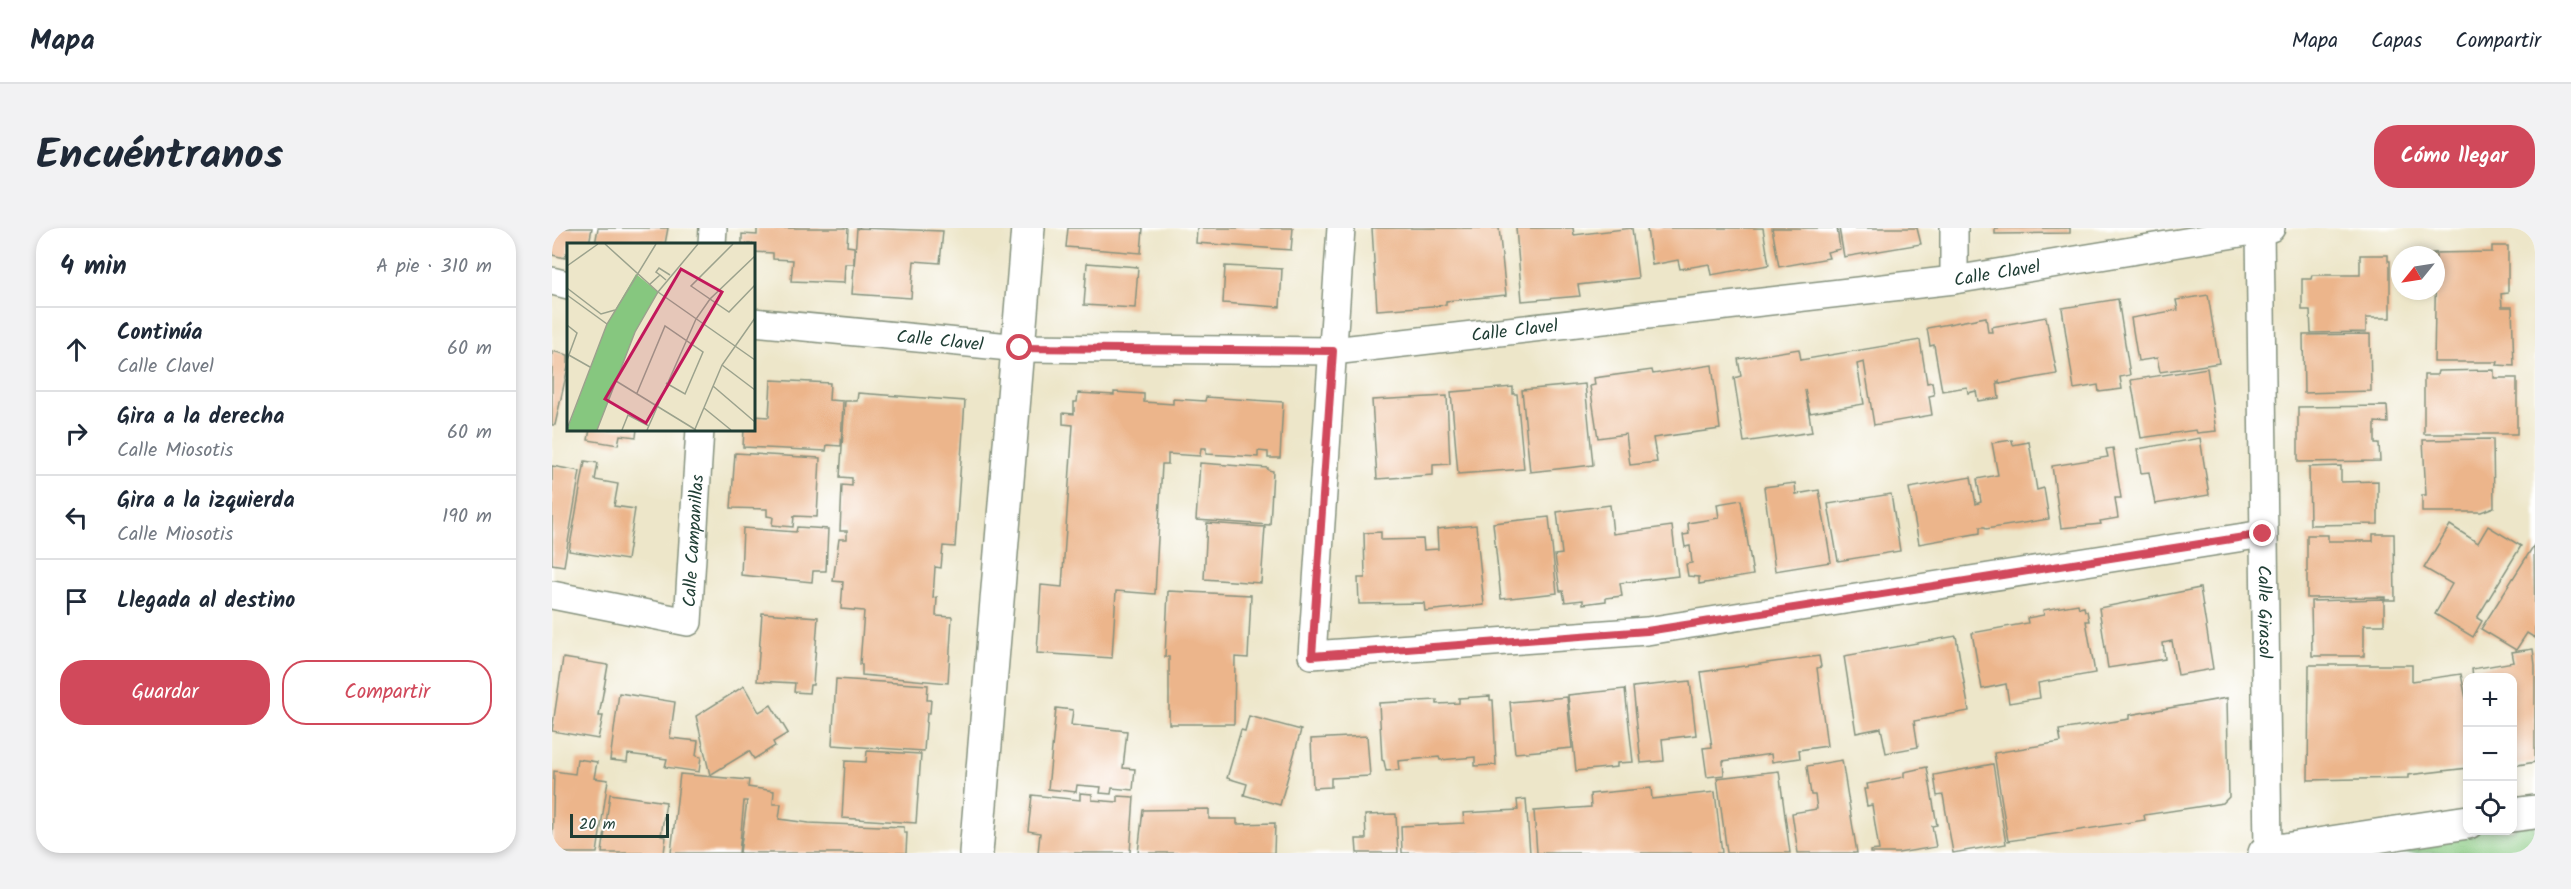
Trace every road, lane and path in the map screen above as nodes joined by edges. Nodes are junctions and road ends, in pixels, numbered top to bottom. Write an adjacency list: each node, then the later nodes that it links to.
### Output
1 (713, 228): 6 (street)
2 (1028, 228): 11 (street)
3 (1341, 228): 12 (street)
4 (1954, 228): 7 (street)
5 (2264, 229): 7 (street, Calle Clavel); 14 (street, Calle Girasol)
6 (712, 243)
7 (1954, 280): 12 (street, Calle Clavel)
8 (552, 281): 9 (street)
9 (567, 285)
10 (754, 322): 11 (street, Calle Clavel)
11 (1020, 348): 12 (street, Calle Clavel); 19 (street)
12 (1333, 351): 14 (street)
13 (700, 430): 15 (street, Calle Campanillas)
14 (2263, 534): 20 (street, Calle Girasol)
15 (552, 595)
16 (2535, 812): 17 (street)
17 (2517, 814)
18 (2463, 823): 20 (street)
19 (976, 853)
20 (2266, 853)

